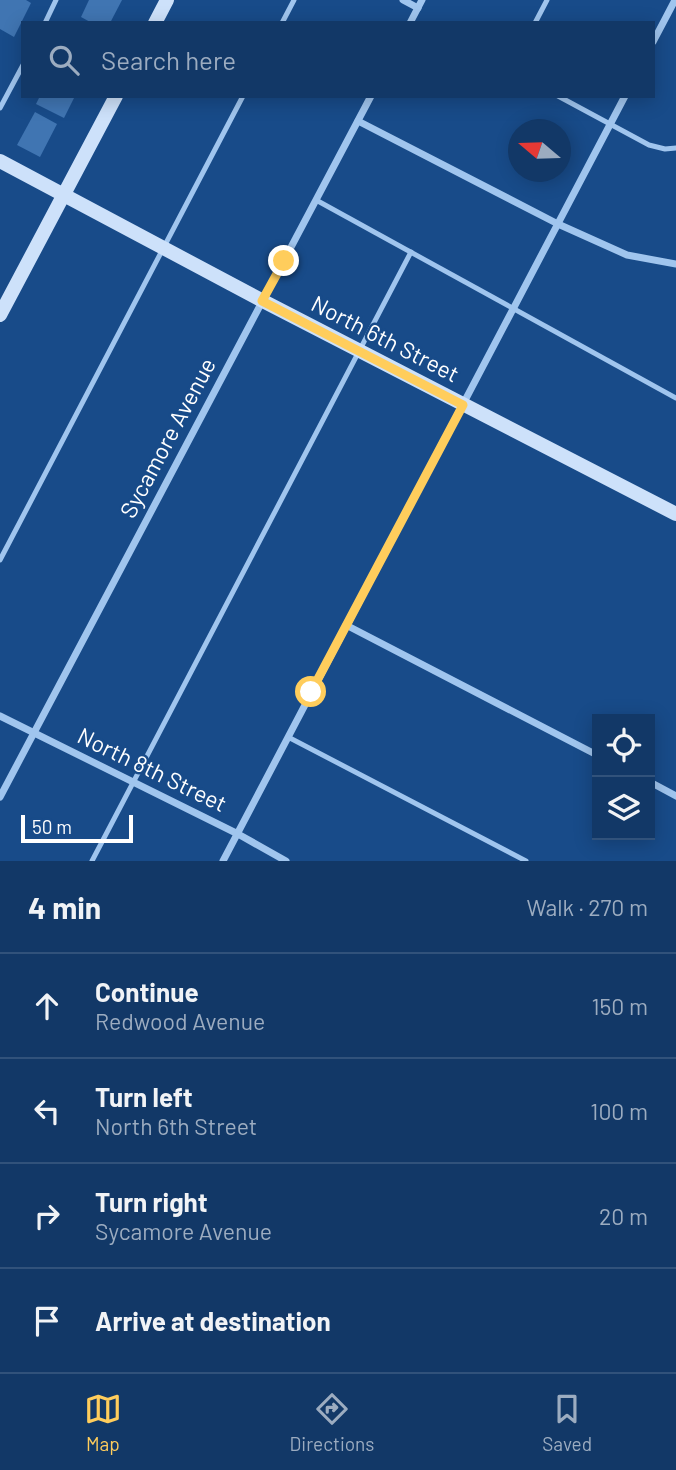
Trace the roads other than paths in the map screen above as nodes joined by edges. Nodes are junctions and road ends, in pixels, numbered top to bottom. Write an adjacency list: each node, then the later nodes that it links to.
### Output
1 (56, 0): 9 (lane)
2 (167, 0): 10 (street)
3 (294, 0): 11 (lane)
4 (403, 0): 7 (street)
5 (547, 0): 12 (lane)
6 (675, 0): 13 (street)
7 (420, 4): 8 (street)
8 (411, 20)
9 (45, 21)
10 (156, 21)
11 (283, 21)
12 (536, 21)
13 (655, 38)
14 (21, 69): 20 (lane)
15 (115, 98): 25 (street)
16 (242, 98): 28 (lane)
17 (370, 98): 21 (street, Sycamore Avenue)
18 (562, 98): 22 (lane)
19 (624, 98): 22 (street)
20 (0, 108)
21 (358, 121): 26 (street, Sycamore Avenue); 27 (street)
22 (610, 124): 23 (lane); 27 (street)
23 (676, 148)
24 (0, 161): 25 (street, North 6th Street)
25 (64, 195): 28 (street, North 6th Street); 33 (street)
26 (316, 201): 29 (lane); 31 (street, Sycamore Avenue)
27 (558, 224): 30 (street); 32 (street)
28 (163, 248): 31 (street, North 6th Street); 38 (lane)
29 (411, 253): 32 (lane); 34 (lane)
30 (676, 264)
31 (262, 301): 34 (street, North 6th Street); 41 (street, Sycamore Avenue)
32 (513, 308): 35 (lane); 36 (street)
33 (0, 315)
34 (359, 351): 36 (street, North 6th Street); 44 (lane)
35 (676, 398)
36 (463, 405): 37 (street, North 6th Street); 39 (street)
37 (676, 514)
38 (0, 560)
39 (346, 625): 42 (street); 43 (street)
40 (0, 716): 41 (street, North 8th Street)
41 (34, 733): 44 (street, North 8th Street); 47 (street, Sycamore Avenue)
42 (288, 737): 48 (street); 52 (lane)
43 (592, 752)
44 (134, 783): 48 (street, North 8th Street); 49 (lane)
45 (655, 785): 46 (street)
46 (676, 796)
47 (0, 797)
48 (237, 834): 50 (street); 51 (street, North 8th Street)
49 (92, 861)
50 (223, 861)
51 (286, 861)
52 (526, 861)

